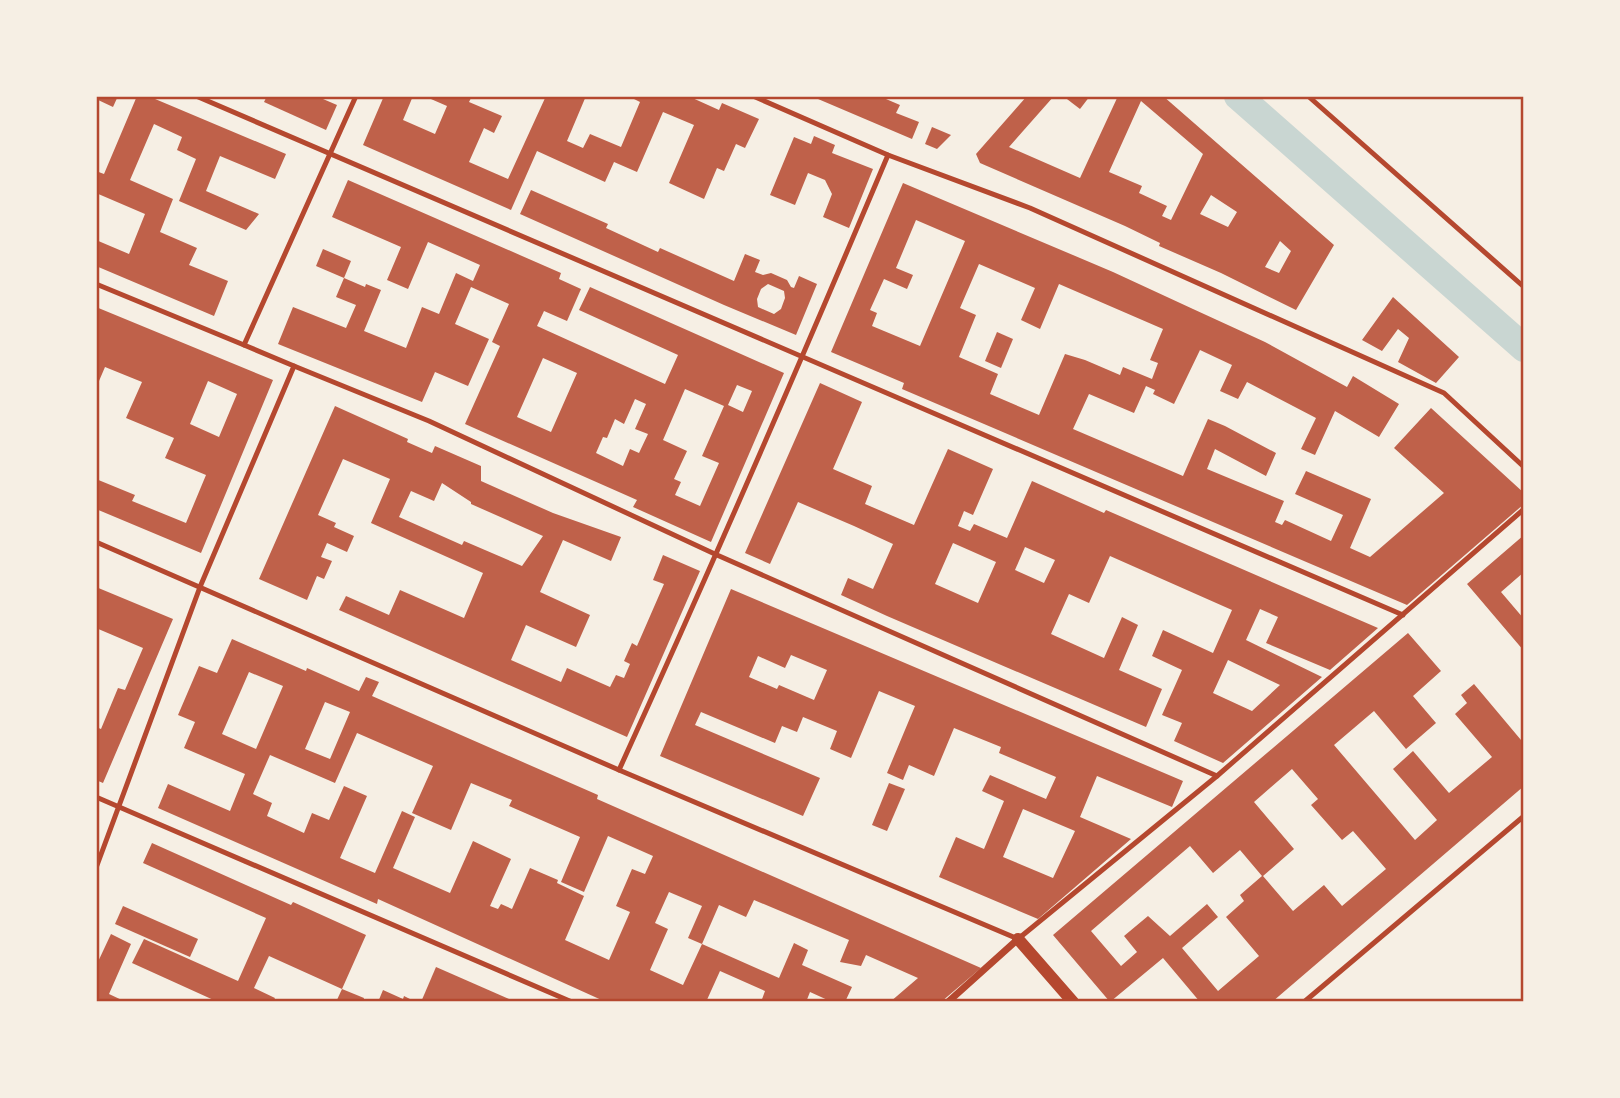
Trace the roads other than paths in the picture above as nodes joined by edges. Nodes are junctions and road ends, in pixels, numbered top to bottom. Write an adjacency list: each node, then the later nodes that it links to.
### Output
1 (196, 96): 5 (lane)
2 (356, 96): 5 (lane)
3 (753, 96): 6 (lane)
4 (1308, 96): 8 (lane)
5 (330, 154): 9 (lane); 10 (lane)
6 (888, 155): 10 (lane); 12 (lane)
7 (96, 284): 9 (lane)
8 (1524, 287)
9 (243, 345): 11 (lane)
10 (803, 358): 15 (lane); 17 (lane)
11 (294, 366): 15 (lane); 16 (lane)
12 (1524, 467)
13 (1524, 509): 17 (lane)
14 (96, 542): 16 (lane)
15 (717, 555): 18 (lane); 19 (lane)
16 (200, 587): 18 (lane); 21 (lane)
17 (1403, 615): 19 (lane)
18 (619, 769): 24 (lane)
19 (1217, 776): 24 (lane)
20 (96, 797): 21 (lane)
21 (120, 807): 23 (lane); 25 (lane)
22 (1524, 816): 28 (lane)
23 (96, 868)
24 (1018, 939): 26 (street); 27 (street)
25 (572, 1002)
26 (948, 1002)
27 (1073, 1002)
28 (1304, 1002)

